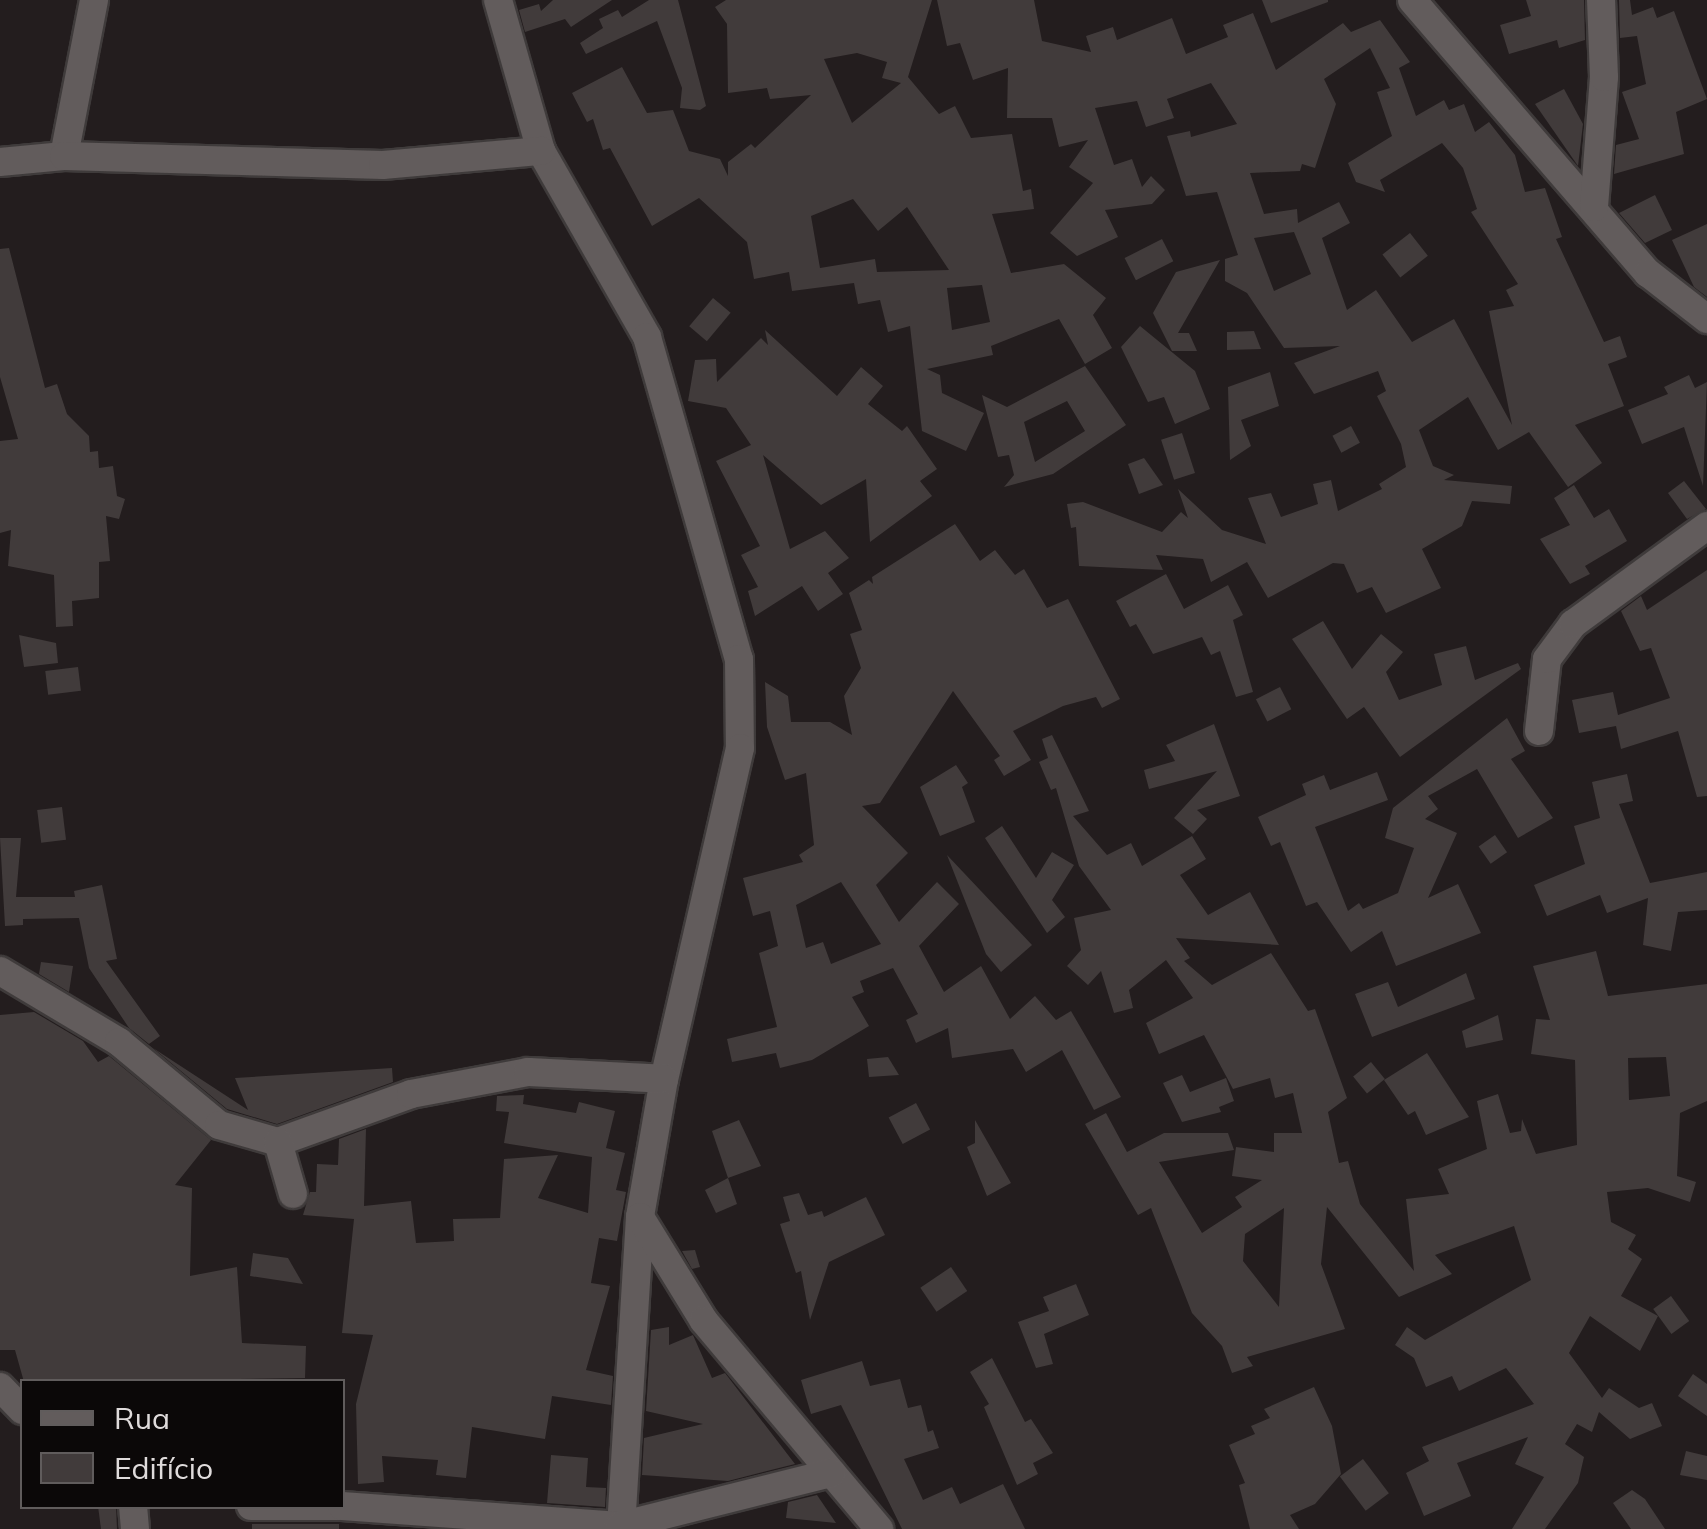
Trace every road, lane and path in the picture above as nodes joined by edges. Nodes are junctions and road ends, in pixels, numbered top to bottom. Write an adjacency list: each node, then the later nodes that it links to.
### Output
1 (94, 0): 6 (street)
2 (498, 0): 5 (street)
3 (1412, 0): 8 (street)
4 (1601, 0): 8 (street)
5 (541, 151): 6 (street); 13 (street)
6 (64, 156): 7 (street)
7 (0, 162)
8 (1594, 207): 9 (street)
9 (1707, 320)
10 (1707, 526): 11 (street)
11 (1539, 731)
12 (0, 971): 14 (street)
13 (664, 1079): 14 (street); 16 (street)
14 (278, 1142): 15 (street)
15 (294, 1194)
16 (640, 1217): 19 (street); 21 (street)
17 (0, 1387): 18 (street)
18 (20, 1408)
19 (831, 1473): 21 (street); 22 (street)
20 (345, 1506): 21 (street)
21 (620, 1528)
22 (879, 1529)

